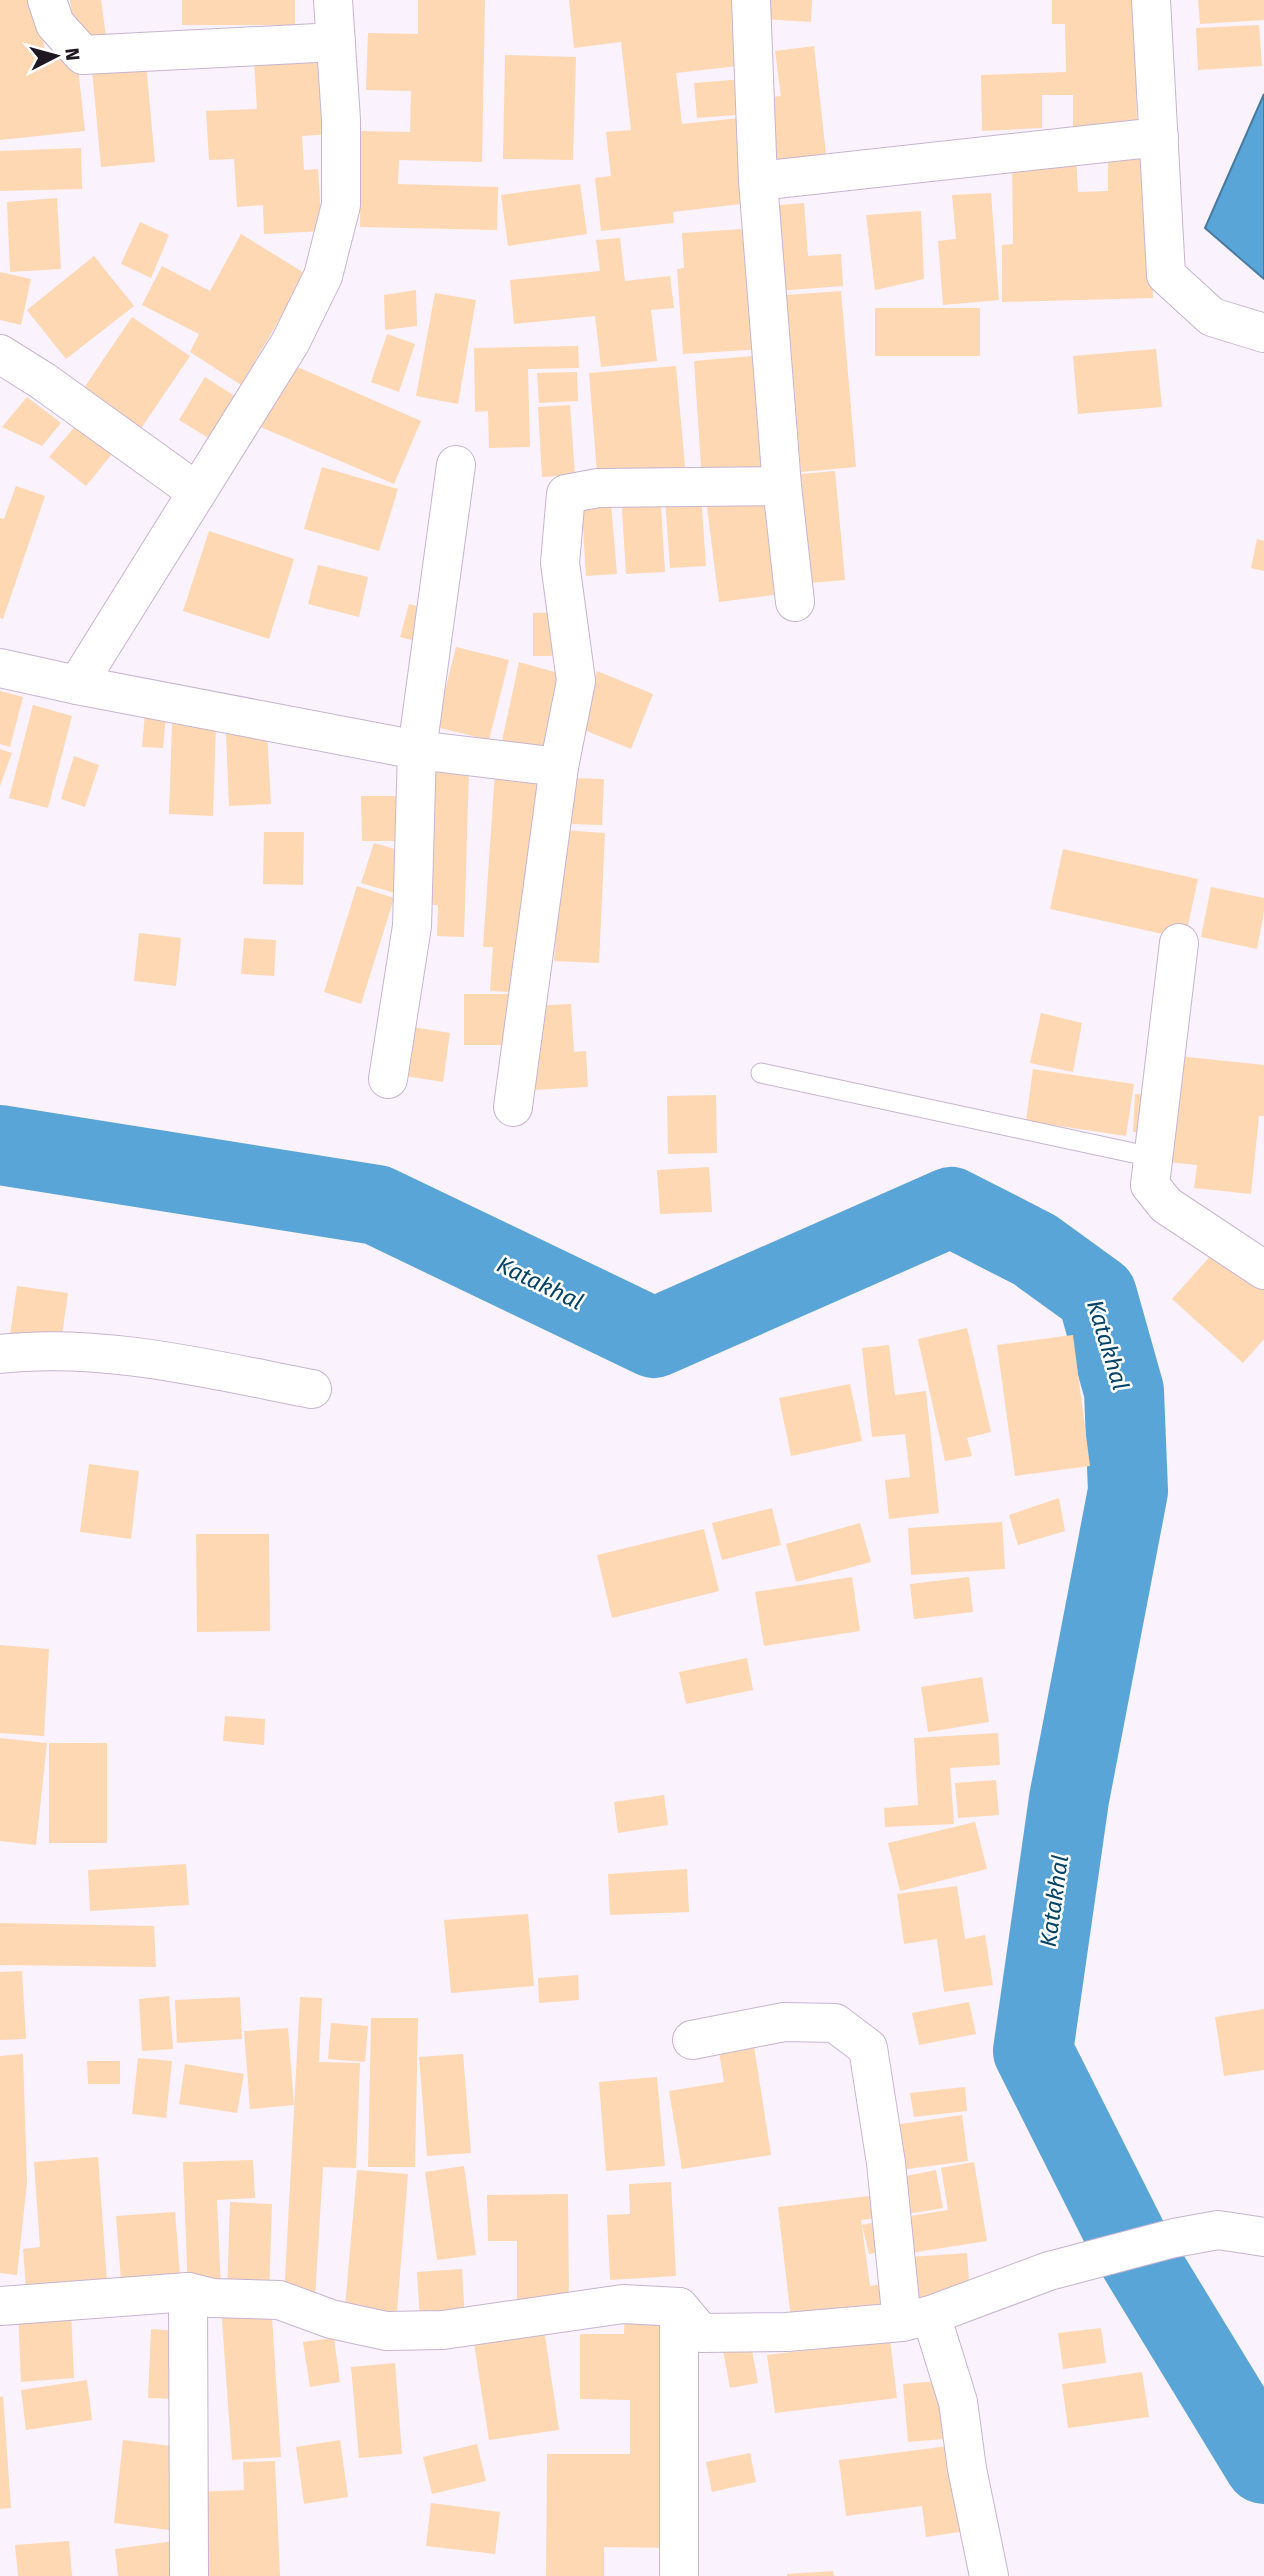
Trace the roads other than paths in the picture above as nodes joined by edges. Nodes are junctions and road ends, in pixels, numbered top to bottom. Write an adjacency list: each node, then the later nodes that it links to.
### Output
1 (47, 0): 5 (street)
2 (333, 0): 5 (street)
3 (751, 0): 7 (street)
4 (1151, 0): 6 (street)
5 (336, 41): 12 (street)
6 (1159, 136): 7 (street); 8 (street)
7 (758, 181): 11 (street)
8 (1264, 333)
9 (0, 354): 12 (street)
10 (456, 466): 16 (street)
11 (782, 486): 13 (street); 17 (street)
12 (197, 492): 15 (street)
13 (795, 603)
14 (0, 668): 15 (street)
15 (77, 685): 16 (street)
16 (418, 750): 17 (street); 20 (street)
17 (559, 767): 21 (street)
18 (1179, 943): 22 (street)
19 (761, 1073): 22 (lane)
20 (388, 1079)
21 (513, 1107)
22 (1153, 1157): 23 (street)
23 (1264, 1270)
24 (0, 1354): 25 (street)
25 (312, 1389)
26 (692, 2040): 31 (street)
27 (1264, 2237): 31 (street)
28 (188, 2292): 29 (street); 30 (street); 32 (street)
29 (0, 2306)
30 (680, 2307): 31 (street); 33 (street)
31 (916, 2318): 34 (street)
32 (189, 2576)
33 (679, 2576)
34 (989, 2576)

